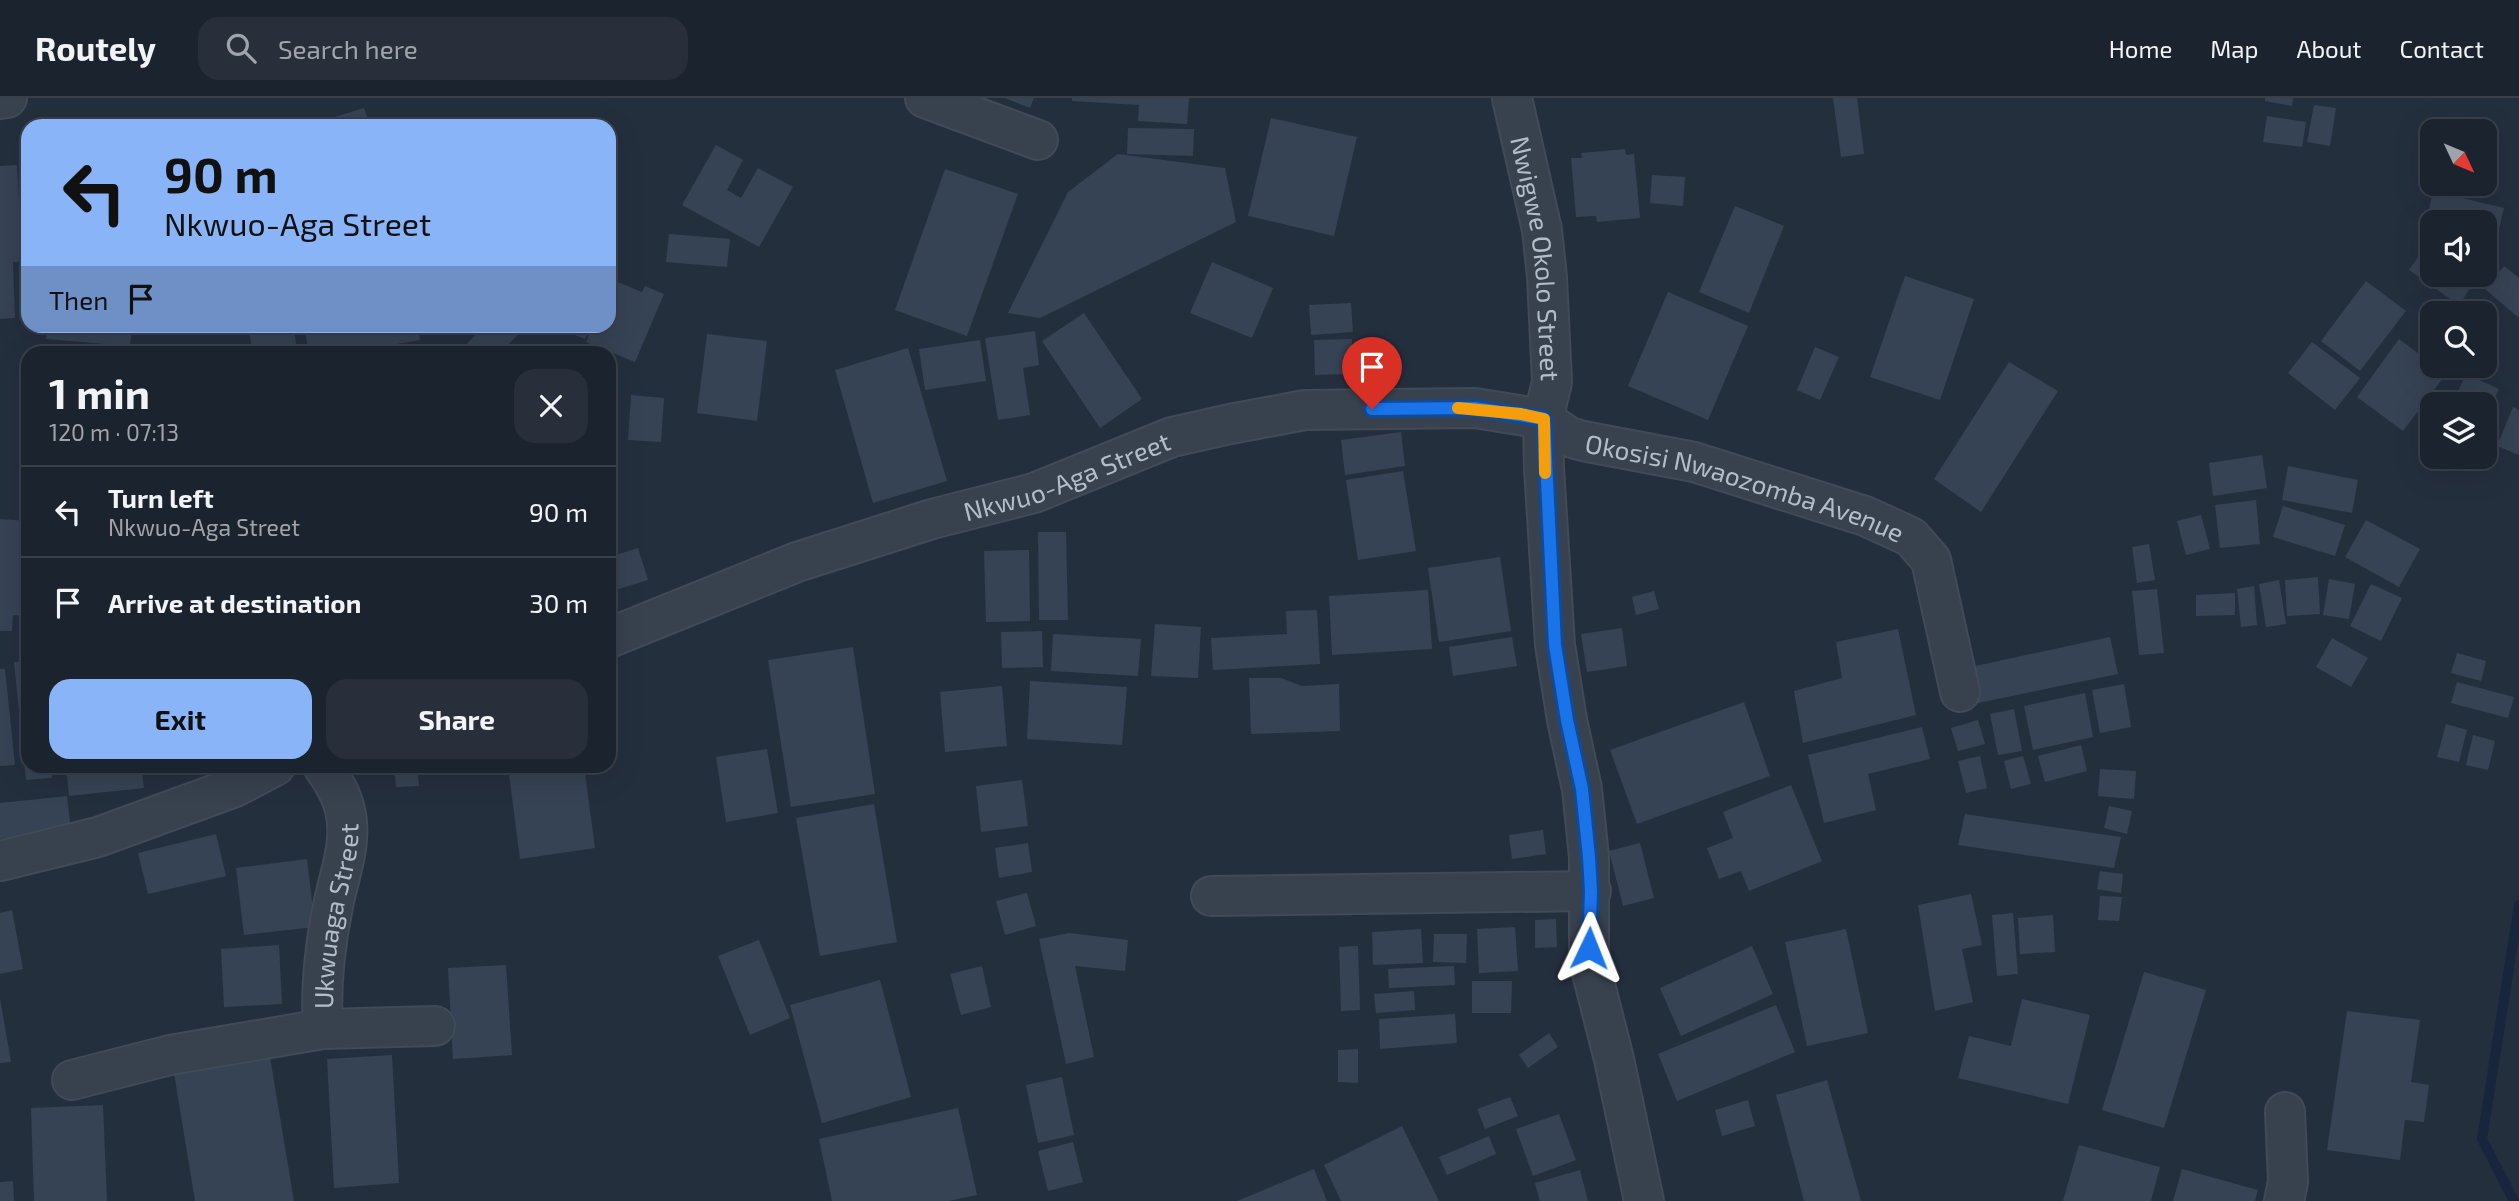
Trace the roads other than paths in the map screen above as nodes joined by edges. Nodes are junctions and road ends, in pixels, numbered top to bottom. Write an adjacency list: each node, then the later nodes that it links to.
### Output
1 (7, 98): 4 (street)
2 (925, 98): 5 (street)
3 (1512, 98): 6 (street, Nwigwe Okolo Street)
4 (0, 99)
5 (1038, 140)
6 (1544, 419): 7 (street, Nkwuo-Aga Street); 8 (street, Okosisi Nwaozomba Avenue); 12 (street, Nwigwe Okolo Street)
7 (616, 635)
8 (1959, 692)
9 (262, 773): 11 (street)
10 (328, 773): 15 (street, Ukwuaga Street)
11 (0, 862)
12 (1591, 891): 13 (street); 18 (street, Nwigwe Okolo Street)
13 (1211, 896)
14 (435, 1026): 15 (street)
15 (323, 1029): 16 (street)
16 (72, 1080)
17 (2285, 1112): 19 (street)
18 (1644, 1201)
19 (2284, 1201)

